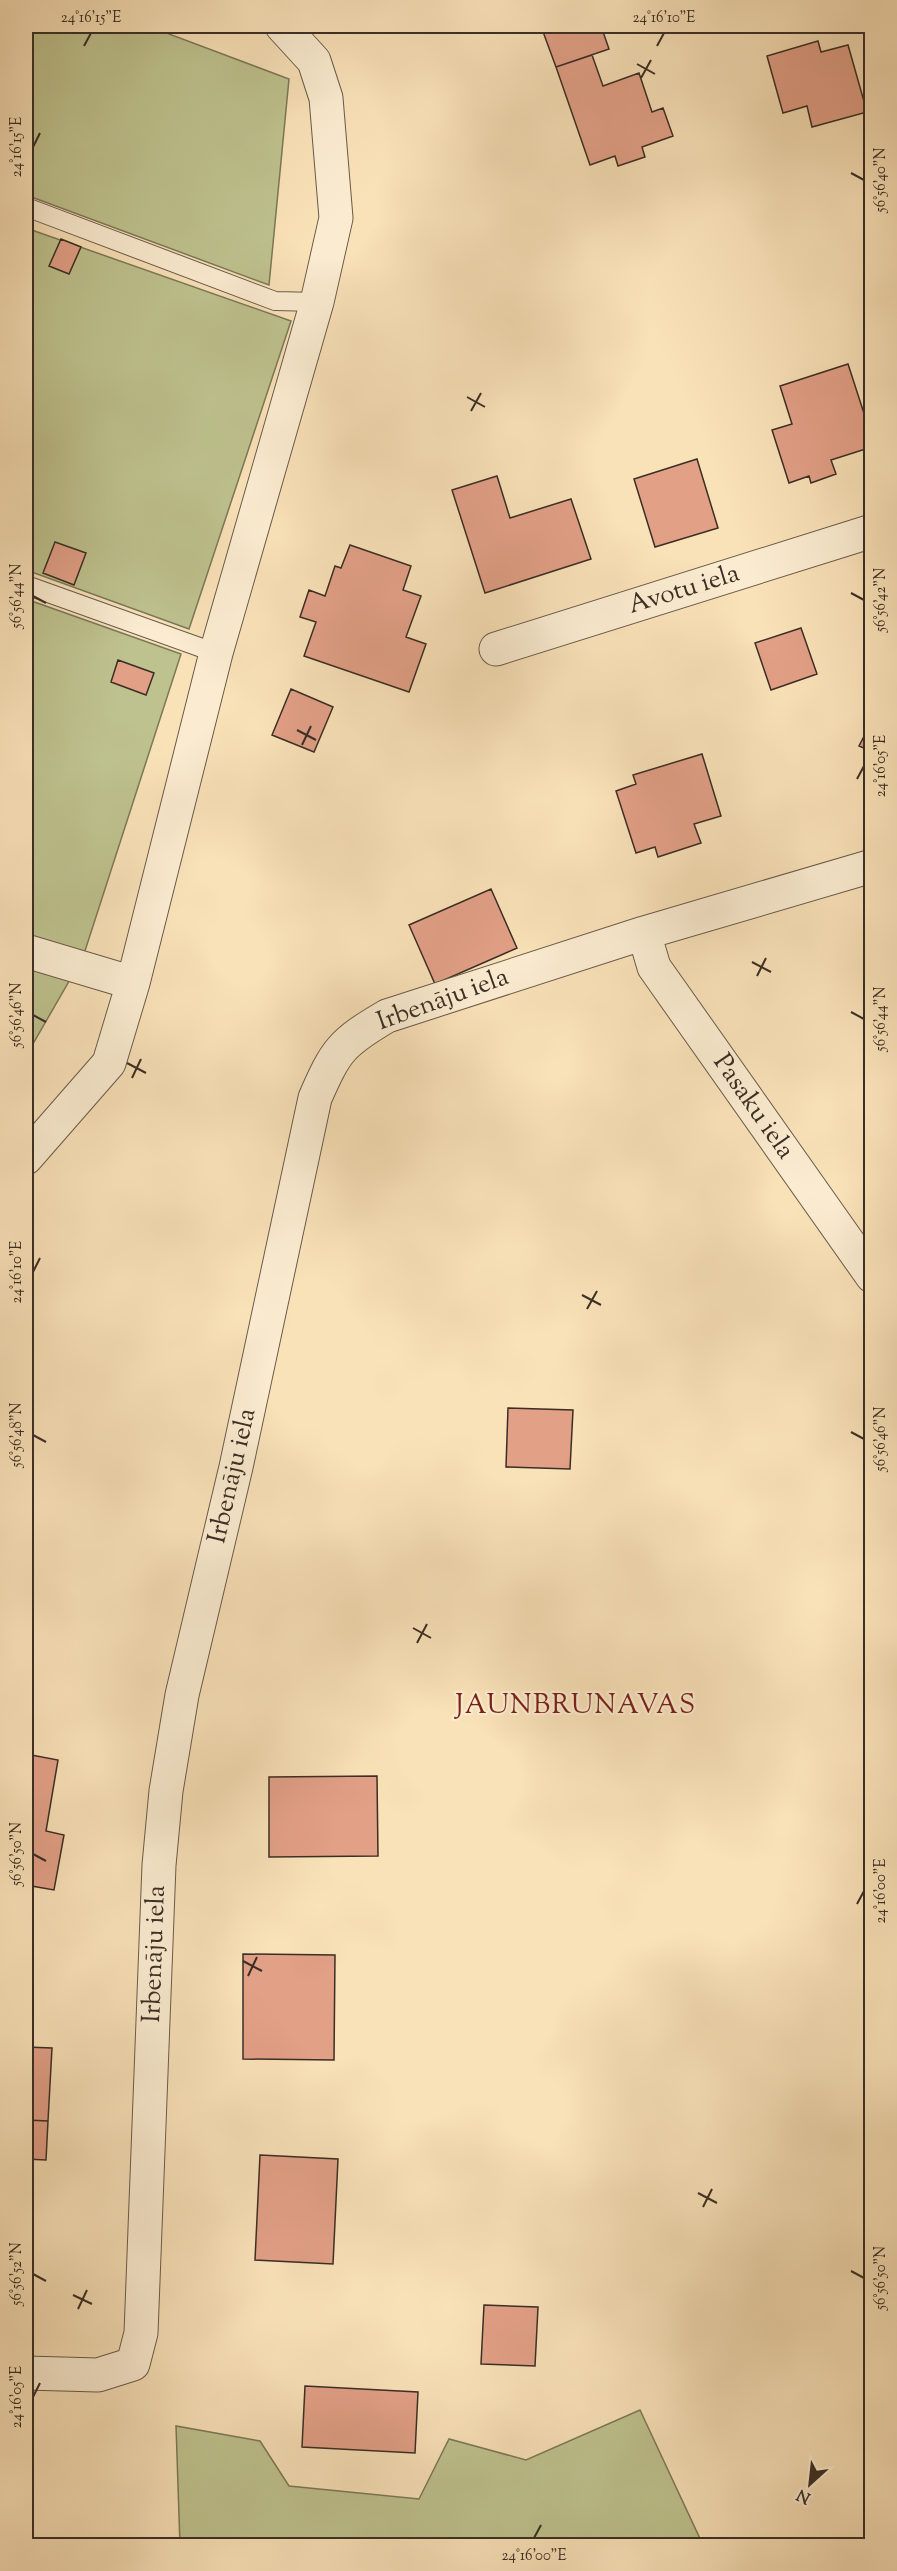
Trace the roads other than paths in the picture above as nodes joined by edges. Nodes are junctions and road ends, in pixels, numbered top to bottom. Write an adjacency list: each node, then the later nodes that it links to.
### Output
1 (282, 26): 3 (street)
2 (26, 207): 3 (lane)
3 (317, 302): 7 (street)
4 (872, 531): 6 (street, Avotu iela)
5 (26, 585): 7 (lane)
6 (496, 649)
7 (216, 653): 11 (street)
8 (872, 866): 9 (street, Irbenāju iela)
9 (644, 933): 13 (street, Pasaku iela); 14 (street, Irbenāju iela)
10 (26, 951): 11 (street)
11 (132, 983): 12 (street)
12 (26, 1158)
13 (872, 1276)
14 (26, 2373)

